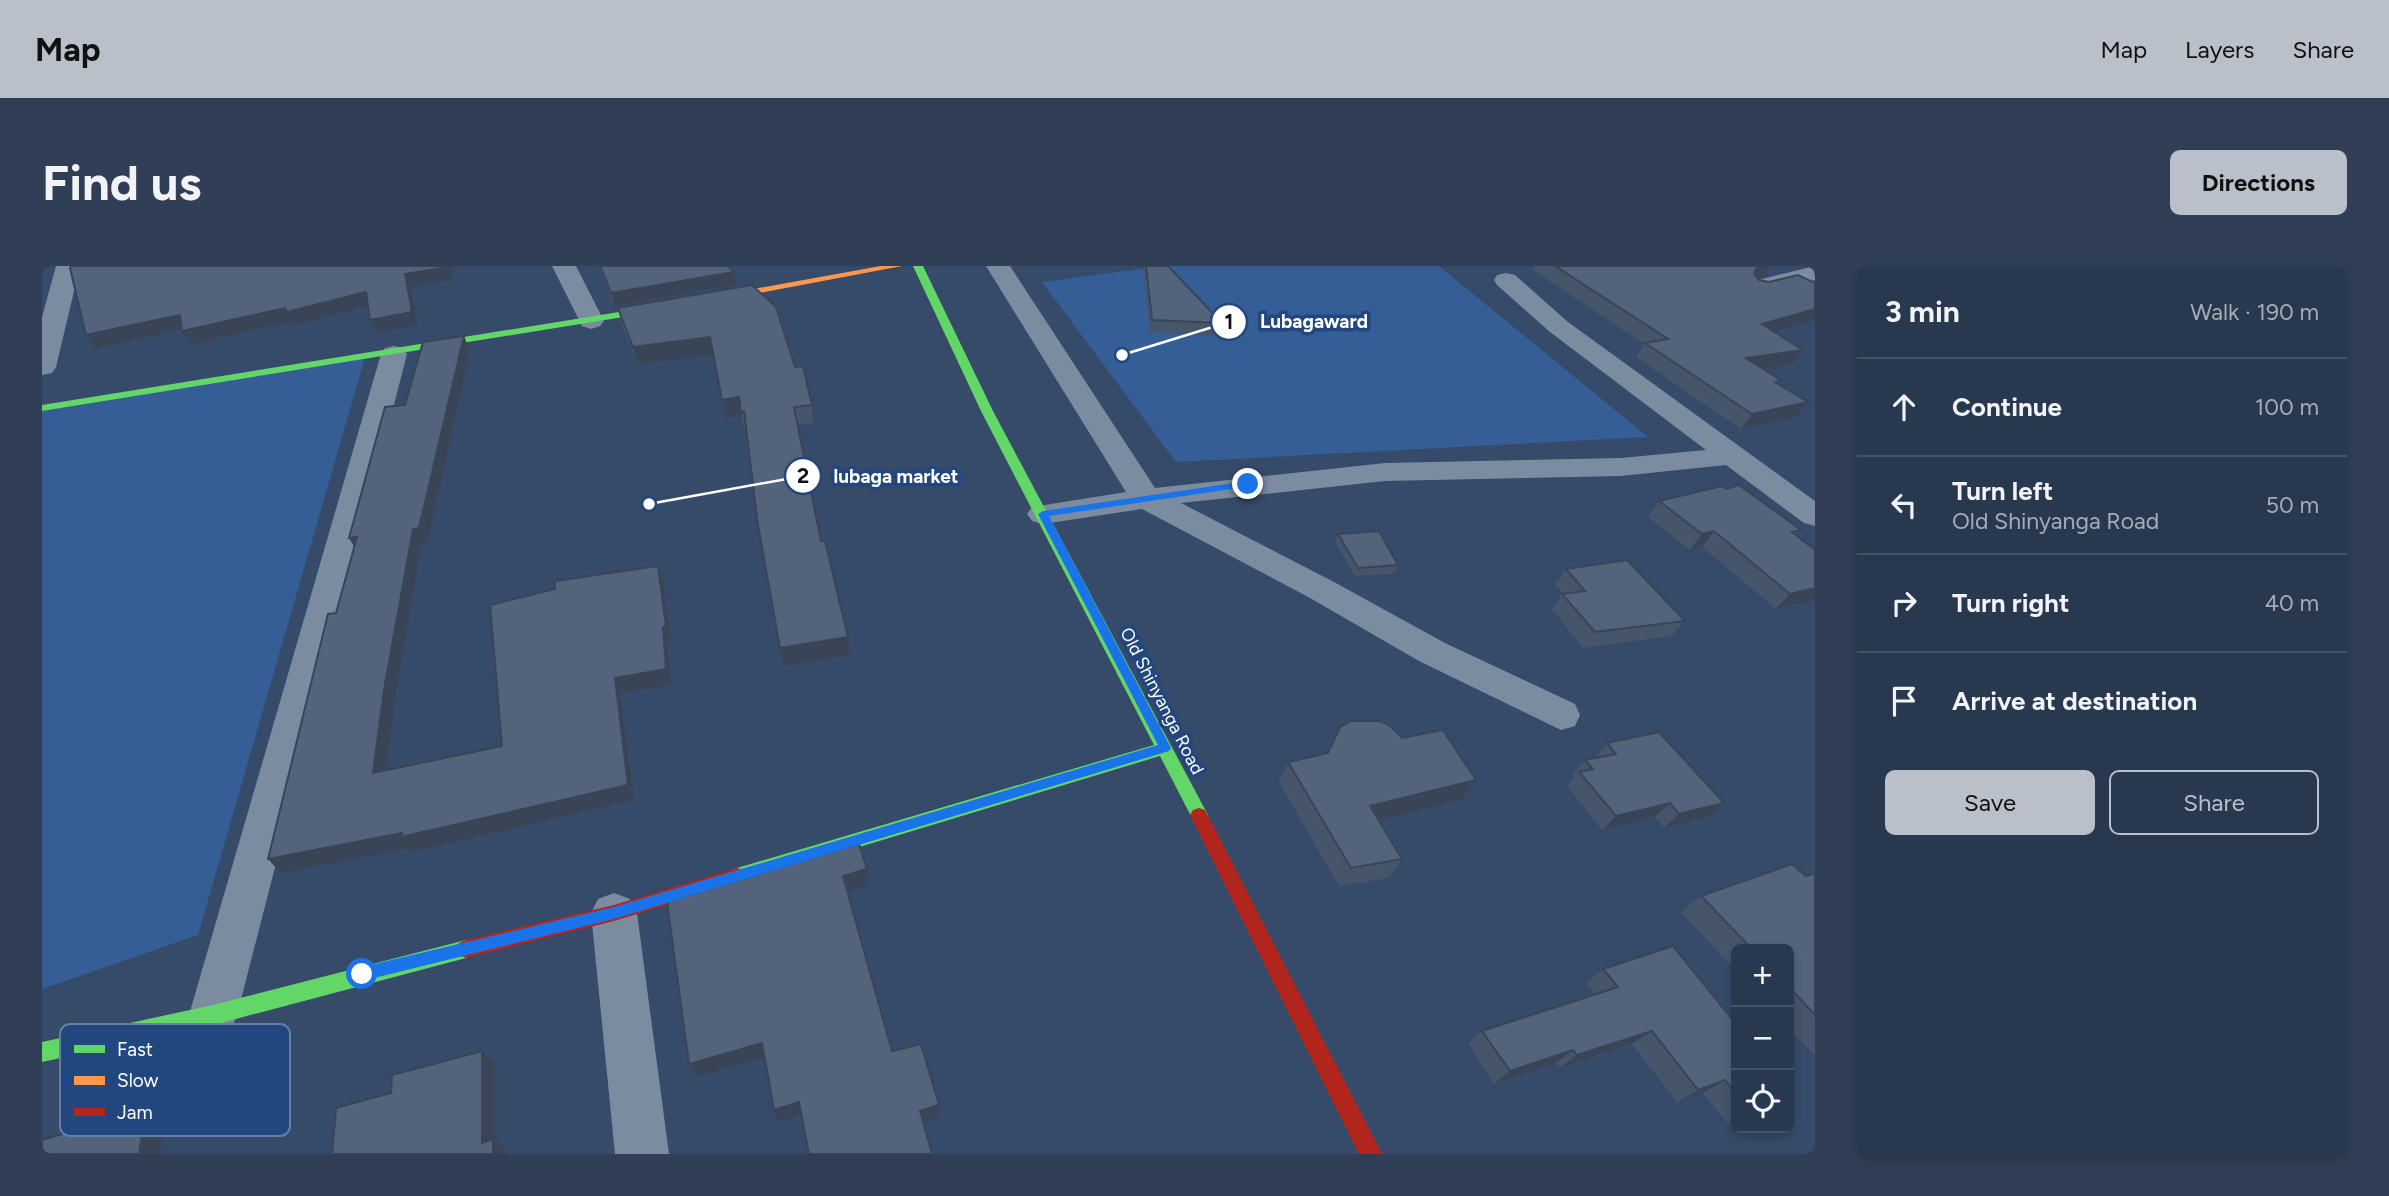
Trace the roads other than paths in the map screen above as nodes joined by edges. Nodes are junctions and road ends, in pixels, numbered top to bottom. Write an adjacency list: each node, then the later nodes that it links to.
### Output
1 (68, 266): 11 (street)
2 (564, 266): 9 (street)
3 (897, 266): 9 (street)
4 (918, 266): 15 (street, Old Shinyanga Road)
5 (998, 266): 14 (street)
6 (1815, 273): 8 (street)
7 (1506, 280): 13 (street)
8 (1759, 287)
9 (591, 321): 10 (street)
10 (394, 354): 12 (street); 20 (street)
11 (42, 367)
12 (42, 408)
13 (1732, 454): 14 (street); 16 (street)
14 (1146, 498): 15 (street); 17 (street)
15 (1043, 514): 18 (street, Old Shinyanga Road)
16 (1815, 516)
17 (1560, 715)
18 (1165, 748): 19 (street); 25 (street, Old Shinyanga Road)
19 (614, 913): 20 (street); 24 (street)
20 (213, 1015): 21 (street)
21 (171, 1024)
22 (60, 1048): 23 (street)
23 (42, 1052)
24 (642, 1154)
25 (1371, 1154)

